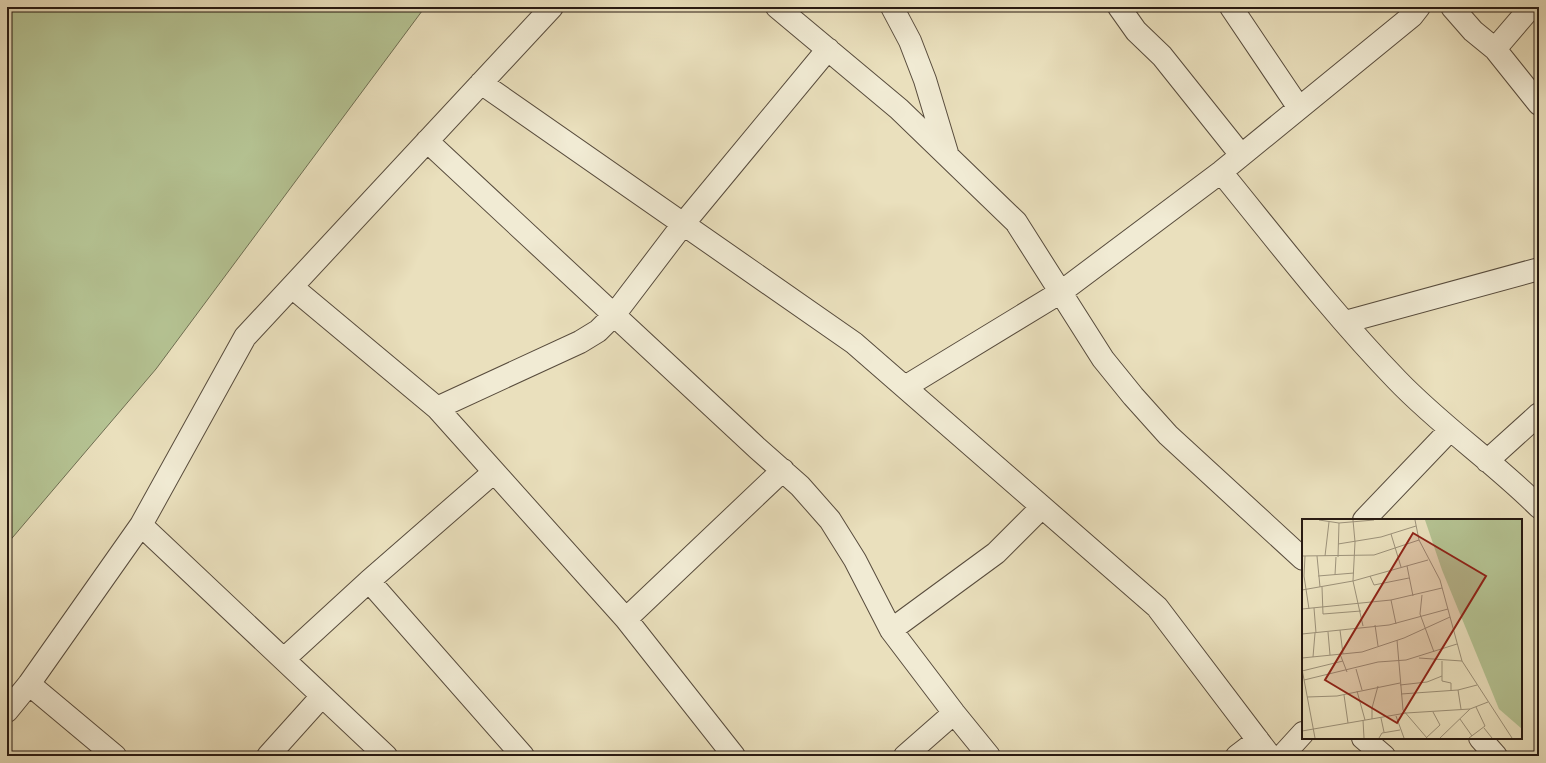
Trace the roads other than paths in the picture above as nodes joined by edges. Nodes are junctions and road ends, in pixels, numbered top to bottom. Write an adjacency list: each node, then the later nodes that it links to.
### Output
1 (552, 7): 11 (street)
2 (777, 7): 9 (street)
3 (892, 7): 15 (street)
4 (1119, 7): 16 (street)
5 (1231, 7): 13 (street)
6 (1419, 7): 13 (street)
7 (1452, 7): 10 (street)
8 (1531, 7): 10 (street)
9 (828, 49): 15 (street); 18 (street)
10 (1495, 49): 12 (street)
11 (481, 83): 14 (street); 18 (street)
12 (1539, 104)
13 (1299, 108): 16 (street)
14 (427, 141): 20 (street); 22 (street)
15 (947, 154): 21 (street)
16 (1241, 155): 17 (street)
17 (1220, 172): 21 (street); 23 (street)
18 (684, 224): 22 (street); 24 (street)
19 (1539, 269): 23 (street)
20 (292, 287): 25 (street); 34 (street)
21 (1061, 292): 24 (street); 35 (street)
22 (614, 315): 25 (street); 29 (street)
23 (1345, 322): 27 (street)
24 (905, 387): 31 (street)
25 (436, 408): 30 (street)
26 (1539, 414): 28 (street)
27 (1450, 430): 28 (street); 33 (street)
28 (1487, 462): 32 (street)
29 (783, 470): 37 (street); 38 (street)
30 (494, 472): 36 (street); 37 (street)
31 (1042, 507): 38 (street); 47 (street)
32 (1539, 507)
33 (1365, 519)
34 (141, 525): 39 (street); 40 (street)
35 (1302, 558)
36 (369, 581): 39 (street); 51 (street)
37 (626, 619): 52 (street)
38 (891, 630): 43 (street)
39 (284, 659): 41 (street)
40 (29, 684): 42 (street); 48 (street)
41 (322, 696): 49 (street); 50 (street)
42 (7, 711)
43 (954, 713): 53 (street); 54 (street)
44 (1302, 734): 56 (street)
45 (1364, 739): 57 (street)
46 (1481, 739): 58 (street)
47 (1264, 748): 55 (street)
48 (114, 756)
49 (268, 756)
50 (386, 756)
51 (523, 756)
52 (734, 756)
53 (905, 756)
54 (989, 756)
55 (1237, 756)
56 (1282, 756)
57 (1384, 756)
58 (1496, 756)

